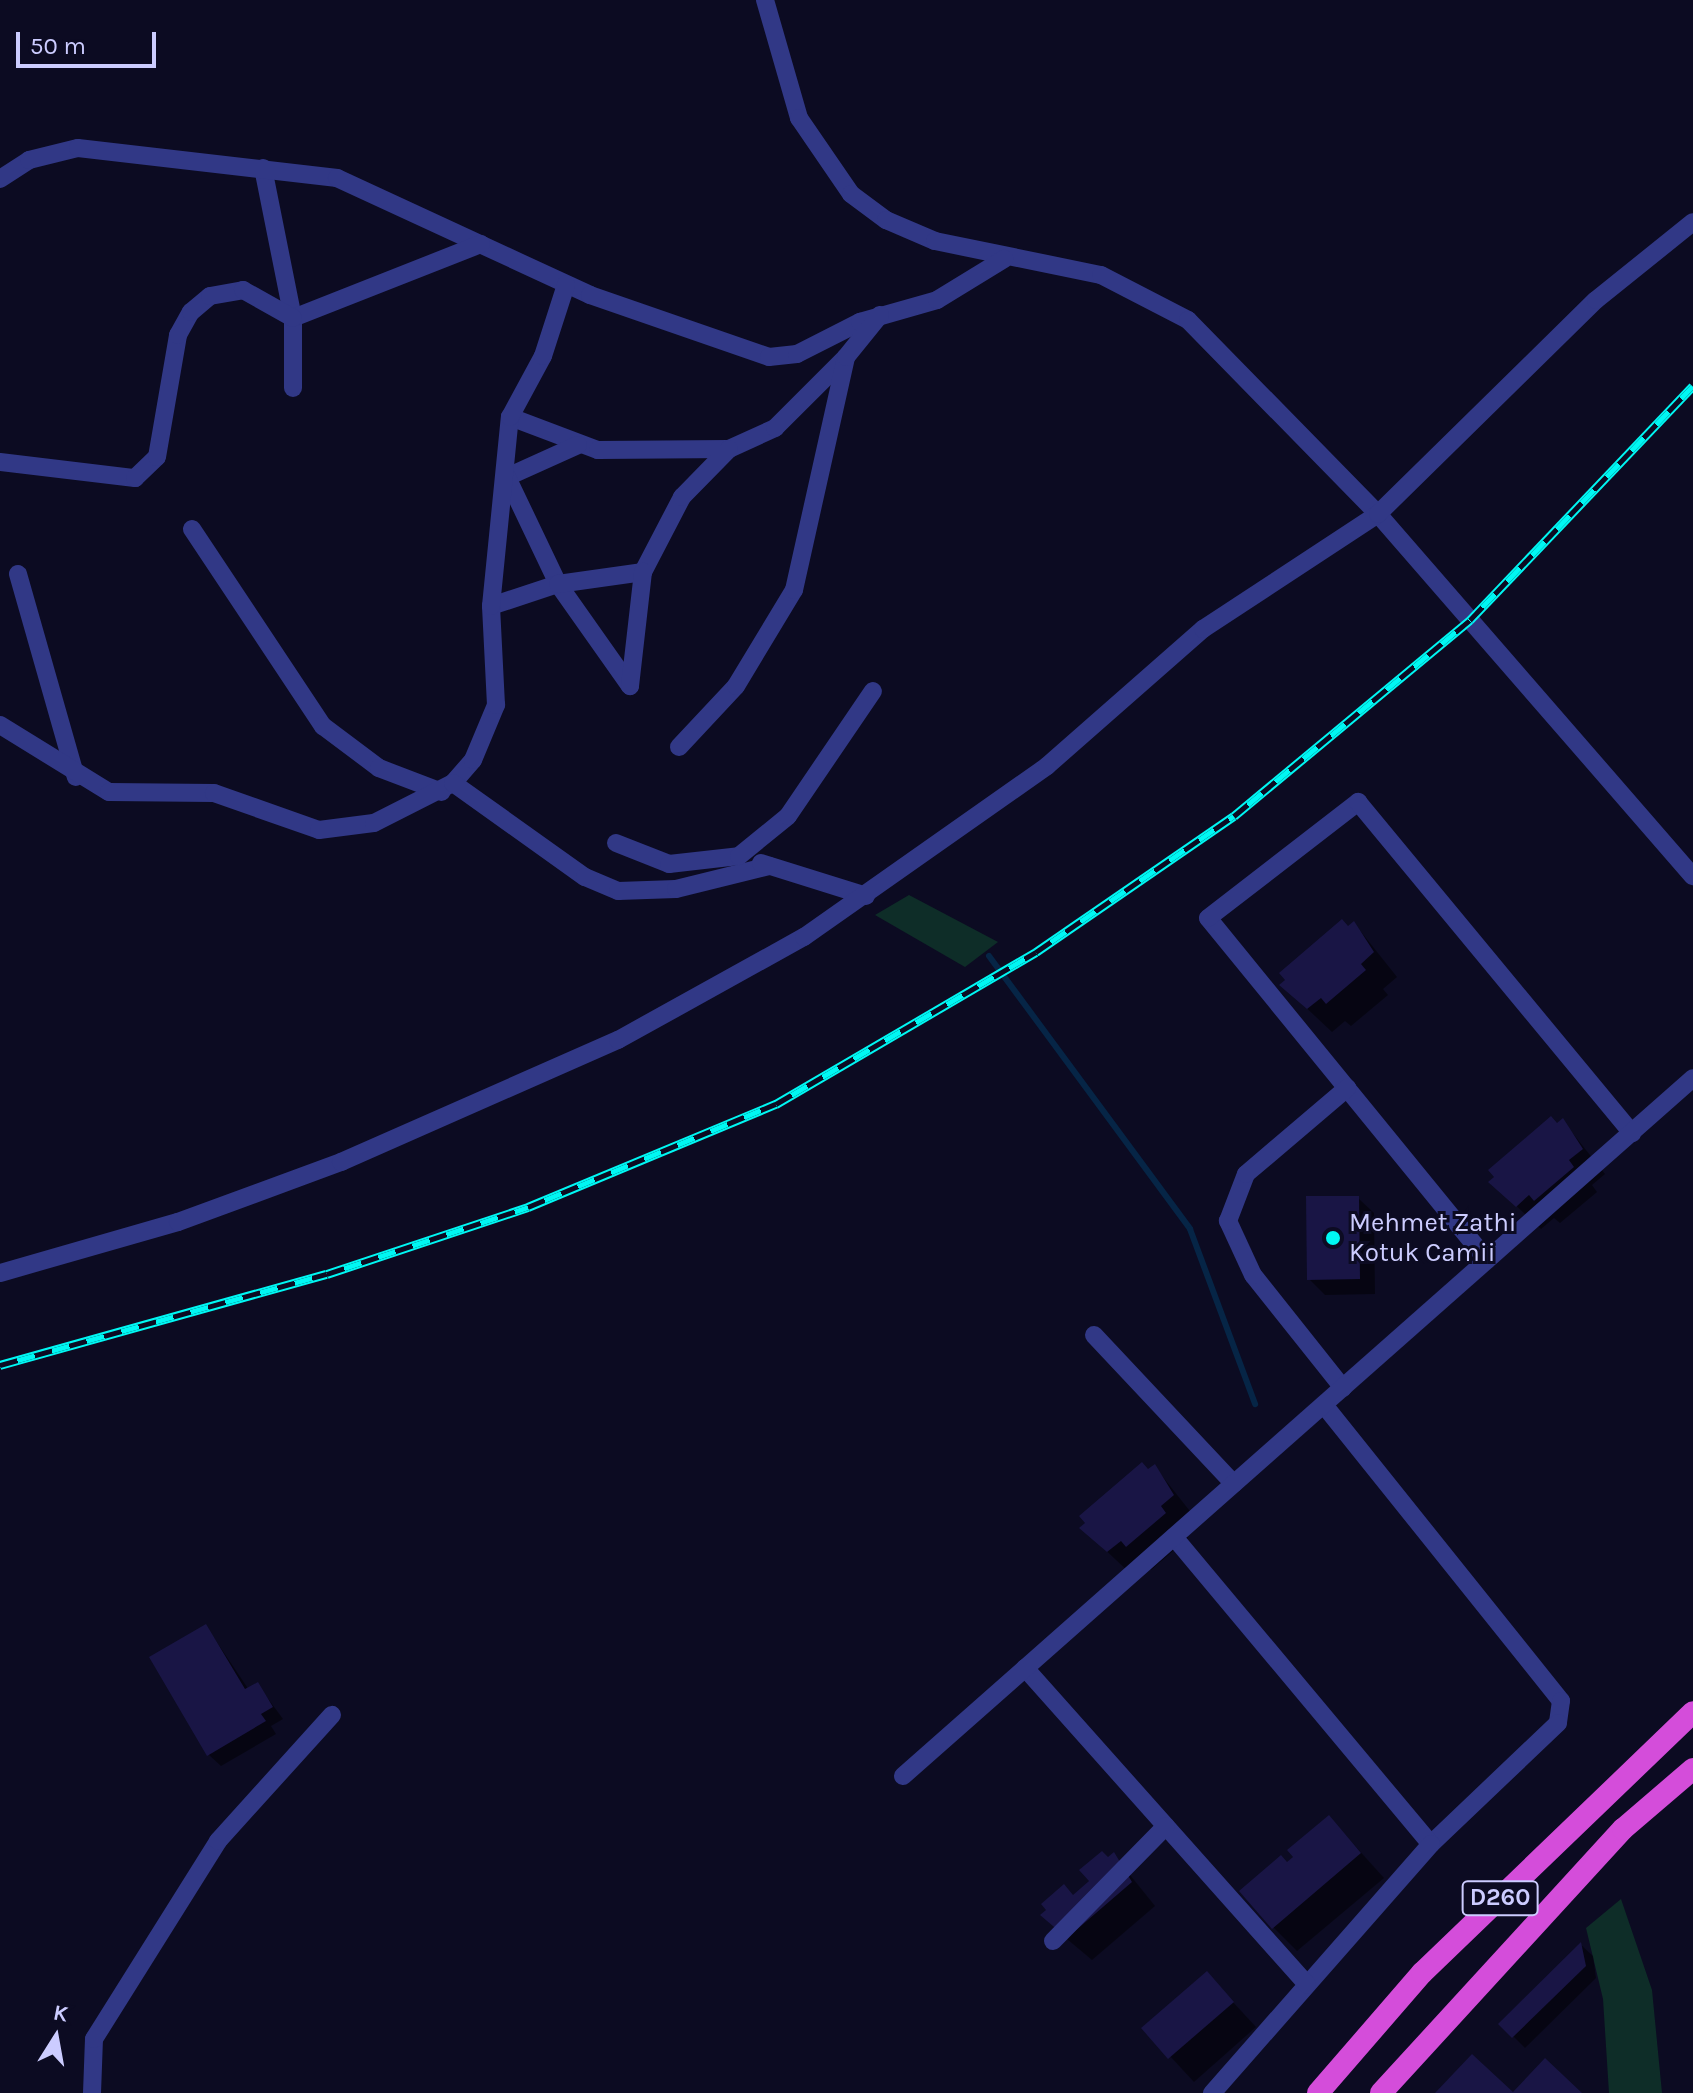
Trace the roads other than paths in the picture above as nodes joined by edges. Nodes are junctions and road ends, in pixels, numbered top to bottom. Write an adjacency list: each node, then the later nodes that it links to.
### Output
1 (765, 0): 6 (street)
2 (263, 168): 3 (street); 5 (street); 9 (street)
3 (0, 179)
4 (1693, 222): 17 (street)
5 (481, 244): 7 (street); 9 (street)
6 (1004, 259): 8 (street); 17 (street)
7 (566, 285): 8 (street); 12 (street)
8 (880, 315): 10 (street)
9 (293, 318): 11 (street); 15 (street)
10 (846, 357): 14 (street); 25 (street)
11 (293, 388)
12 (510, 417): 13 (street); 16 (street)
13 (578, 445): 14 (street); 16 (street)
14 (729, 449): 19 (street)
15 (0, 462)
16 (507, 477): 21 (street); 22 (street)
17 (1378, 514): 31 (street); 32 (street)
18 (192, 529): 27 (street)
19 (643, 572): 21 (street); 21 (street)
20 (18, 574): 26 (street)
21 (558, 584): 22 (street)
22 (491, 606): 27 (street)
23 (873, 691): 29 (street)
24 (0, 725): 26 (street)
25 (679, 747)
26 (76, 777): 27 (street)
27 (447, 788): 30 (street)
28 (616, 843): 29 (street)
29 (739, 856): 30 (street)
30 (769, 866): 32 (street)
31 (1693, 876)
32 (866, 896): 37 (street)
33 (1693, 1078): 35 (street)
34 (1347, 1088): 35 (street); 36 (street); 39 (street)
35 (1632, 1133): 36 (street)
36 (1487, 1260): 39 (street)
37 (0, 1273)
38 (1094, 1335): 41 (street)
39 (1343, 1388): 40 (street)
40 (1324, 1405): 41 (street); 49 (street)
41 (1234, 1484): 42 (street)
42 (1174, 1537): 43 (street); 49 (street)
43 (1025, 1668): 47 (street); 48 (street)
44 (1693, 1712): 54 (highway, D260)
45 (332, 1715): 52 (street)
46 (1693, 1769): 55 (highway, D260)
47 (903, 1776)
48 (1166, 1826): 50 (street); 51 (street)
49 (1431, 1844): 51 (street)
50 (1053, 1941)
51 (1307, 1984): 53 (street)
52 (92, 2093)
53 (1212, 2093)
54 (1318, 2093)
55 (1381, 2093)

